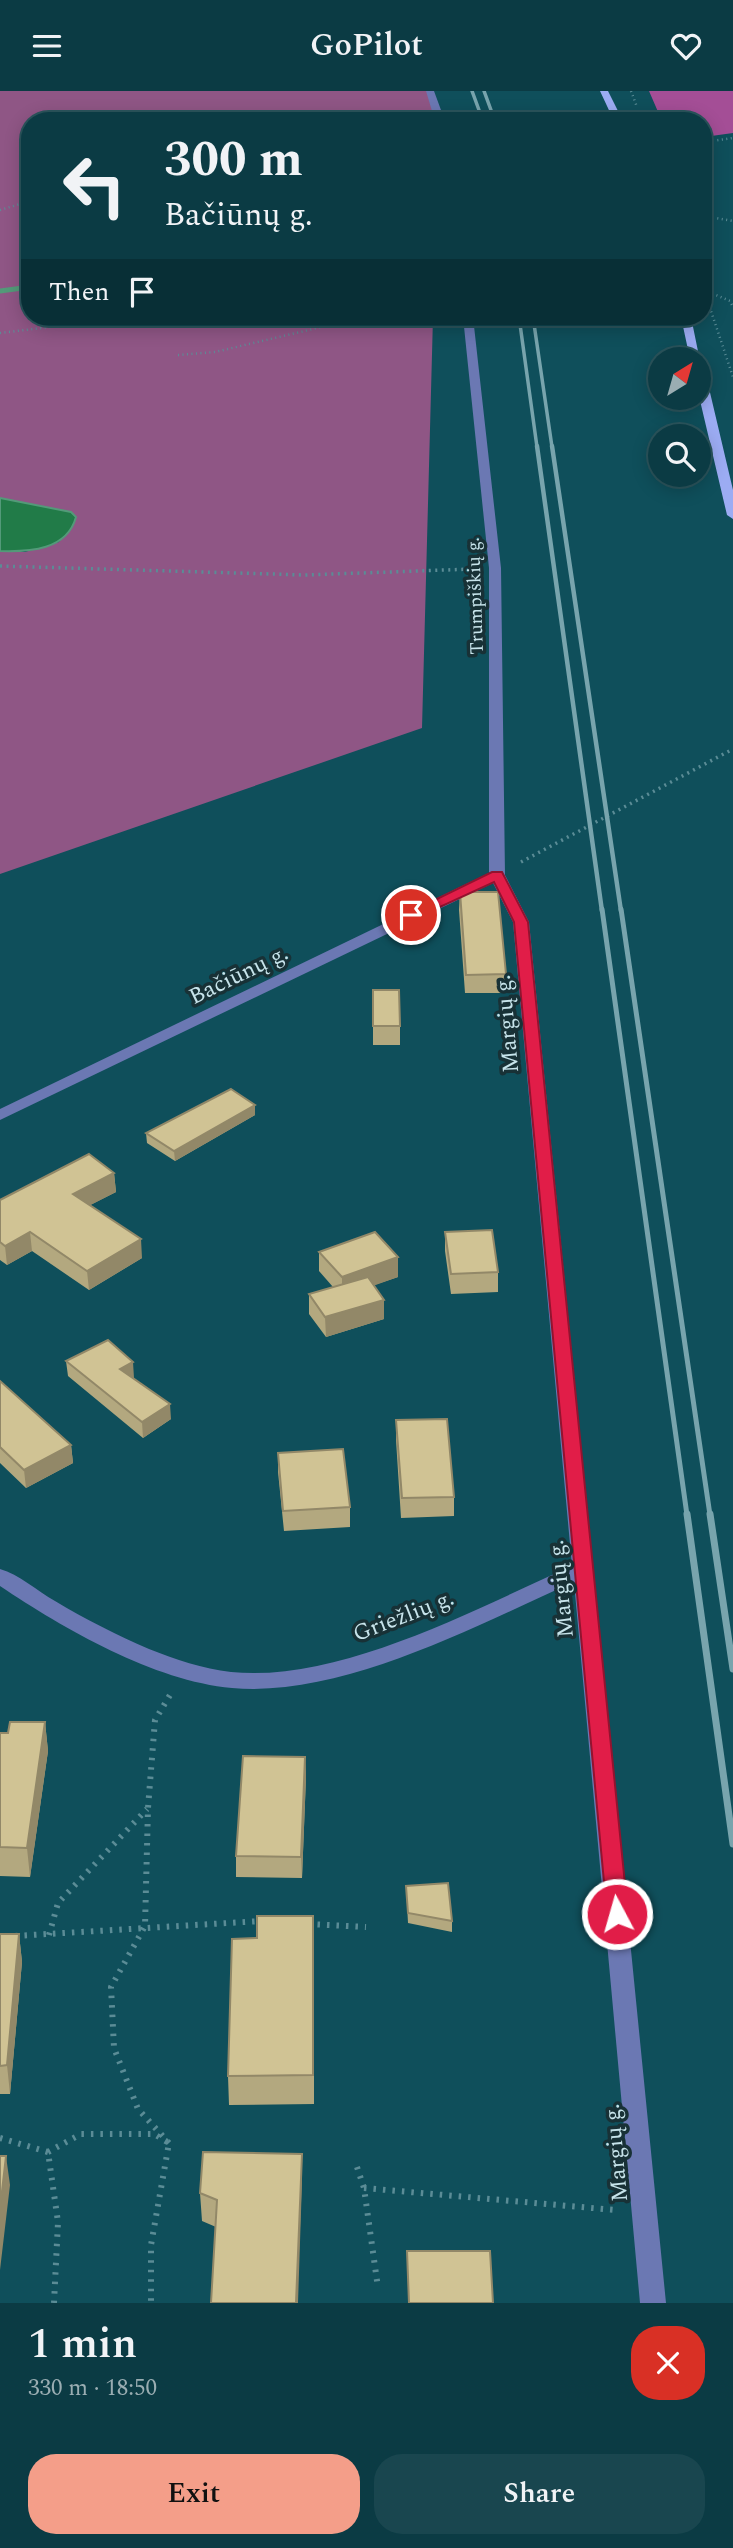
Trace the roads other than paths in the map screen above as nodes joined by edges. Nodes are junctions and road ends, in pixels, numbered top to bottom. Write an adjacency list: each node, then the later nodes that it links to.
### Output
1 (430, 91): 3 (street)
2 (604, 91): 4 (main road)
3 (436, 112)
4 (614, 112)
5 (469, 326): 10 (street, Trumpiškių g.)
6 (688, 326): 7 (main road)
7 (693, 347)
8 (708, 410): 9 (main road)
9 (733, 515)
10 (497, 875): 11 (street, Bačiūnų g.); 12 (street, Margių g.)
11 (0, 1115)
12 (583, 1570): 13 (street, Griežlių g.); 14 (street, Margių g.)
13 (0, 1576)
14 (653, 2303)

